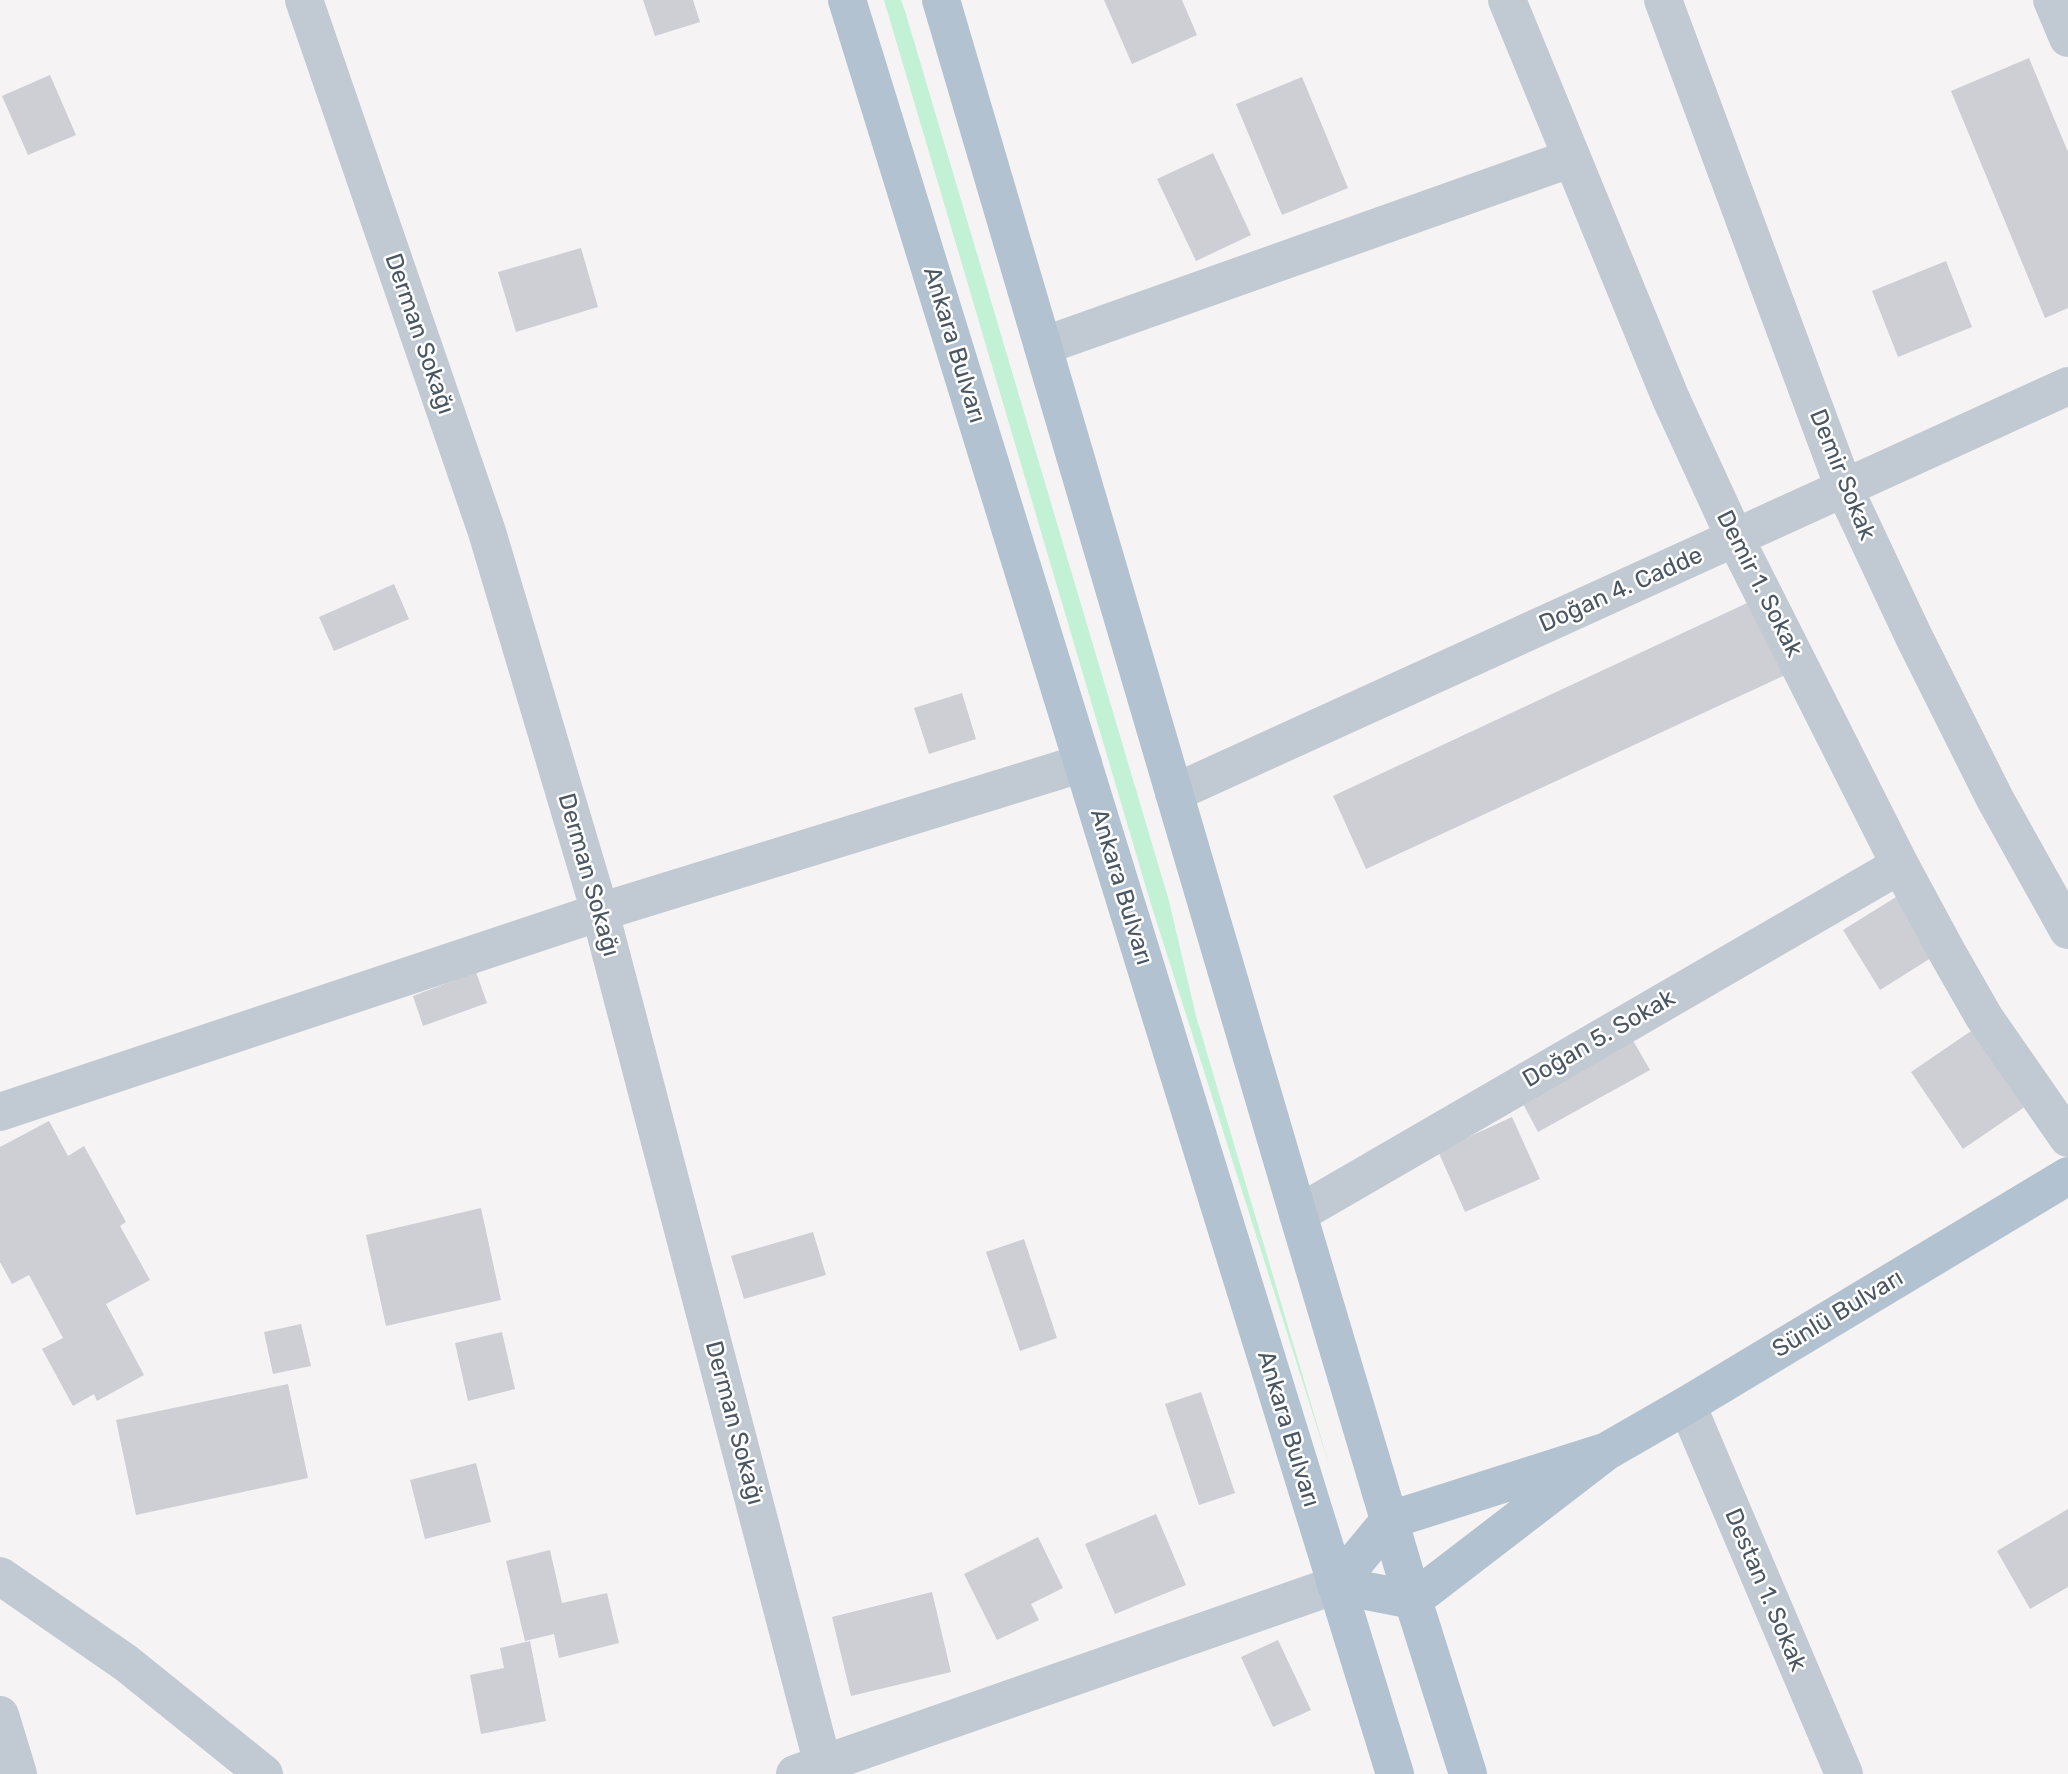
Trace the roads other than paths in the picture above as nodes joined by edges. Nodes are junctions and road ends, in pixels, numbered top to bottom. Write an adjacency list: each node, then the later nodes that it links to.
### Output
1 (304, 0): 16 (street, Derman Sokağı)
2 (847, 0): 13 (main road, Ankara Bulvarı)
3 (941, 0): 9 (main road)
4 (1507, 0): 8 (street, Demir 1. Sokak)
5 (1663, 0): 11 (street, Demir Sokak)
6 (2052, 0): 7 (street)
7 (2068, 38)
8 (1572, 158): 9 (street); 12 (street, Demir 1. Sokak)
9 (1043, 346): 14 (main road)
10 (2068, 386): 11 (street, Doğan 4. Cadde)
11 (1844, 488): 12 (street, Doğan 4. Cadde); 17 (street, Demir Sokak)
12 (1735, 538): 14 (street, Doğan 4. Cadde); 15 (street, Demir 1. Sokak)
13 (1083, 763): 16 (street); 26 (main road, Ankara Bulvarı)
14 (1174, 793): 21 (main road)
15 (1900, 865): 19 (street, Demir 1. Sokak); 21 (street, Doğan 5. Sokak)
16 (600, 912): 18 (street); 29 (street, Derman Sokağı)
17 (2068, 930)
18 (0, 1112)
19 (2068, 1138)
20 (2068, 1176): 22 (main road, Sünlü Bulvarı)
21 (1298, 1213): 24 (main road)
22 (1687, 1405): 23 (main road, Sünlü Bulvarı); 34 (street, Destan 1. Sokak)
23 (1607, 1451): 24 (main road, Sünlü Bulvarı); 27 (main road, Sünlü Bulvarı)
24 (1390, 1520): 26 (main road); 27 (main road)
25 (0, 1576): 31 (street)
26 (1336, 1585): 27 (main road); 29 (street); 32 (main road, Ankara Bulvarı)
27 (1413, 1600): 33 (main road)
28 (0, 1715): 30 (street)
29 (809, 1769)
30 (18, 1774)
31 (264, 1774)
32 (1395, 1774)
33 (1468, 1774)
34 (1844, 1774)

